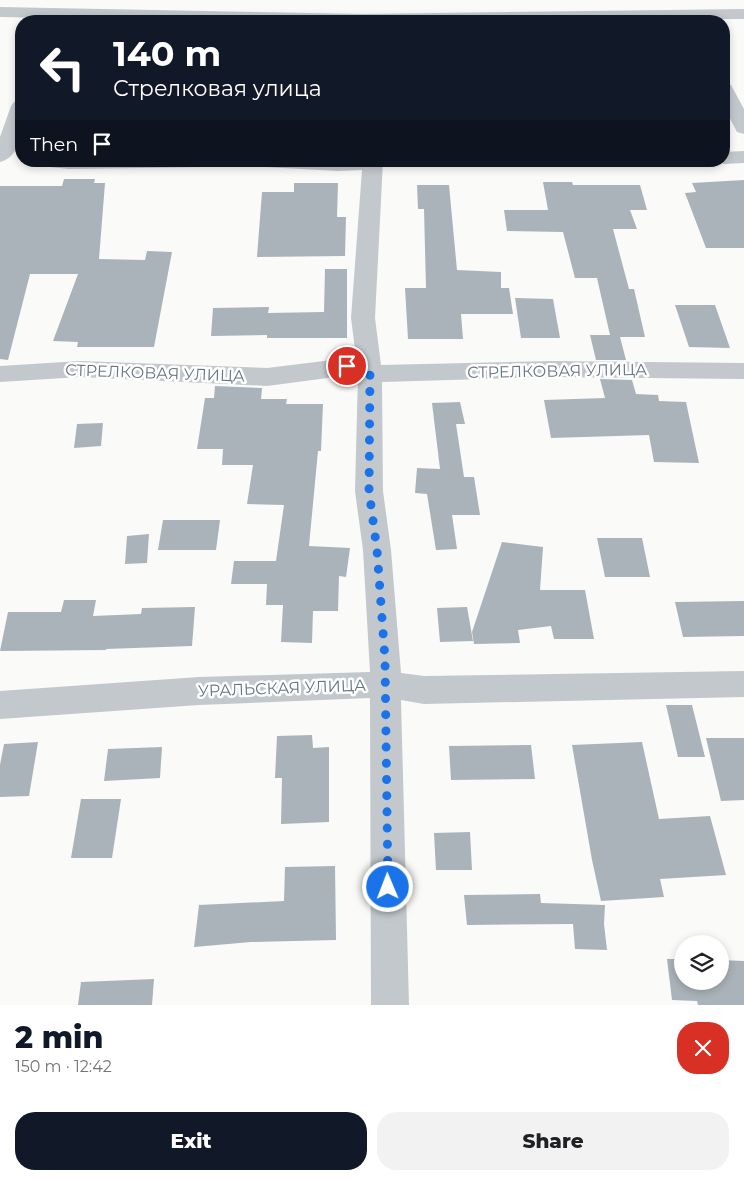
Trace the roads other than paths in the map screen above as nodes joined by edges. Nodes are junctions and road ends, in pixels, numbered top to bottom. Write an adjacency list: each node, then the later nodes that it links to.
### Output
1 (0, 12): 4 (street)
2 (689, 12): 3 (street); 5 (street)
3 (744, 14)
4 (32, 15)
5 (571, 15)
6 (730, 101): 8 (street)
7 (15, 123): 9 (street)
8 (744, 128)
9 (0, 157): 12 (street)
10 (744, 157): 11 (street)
11 (730, 158)
12 (15, 159)
13 (373, 167): 14 (street)
14 (370, 370): 15 (street, СТРЕЛКОВАЯ УЛИЦА); 16 (street, СТРЕЛКОВАЯ УЛИЦА); 18 (street)
15 (744, 371)
16 (0, 374)
17 (744, 684): 18 (street, УРАЛЬСКАЯ УЛИЦА)
18 (386, 685): 19 (street, УРАЛЬСКАЯ УЛИЦА); 20 (street)
19 (0, 705)
20 (390, 1005)

